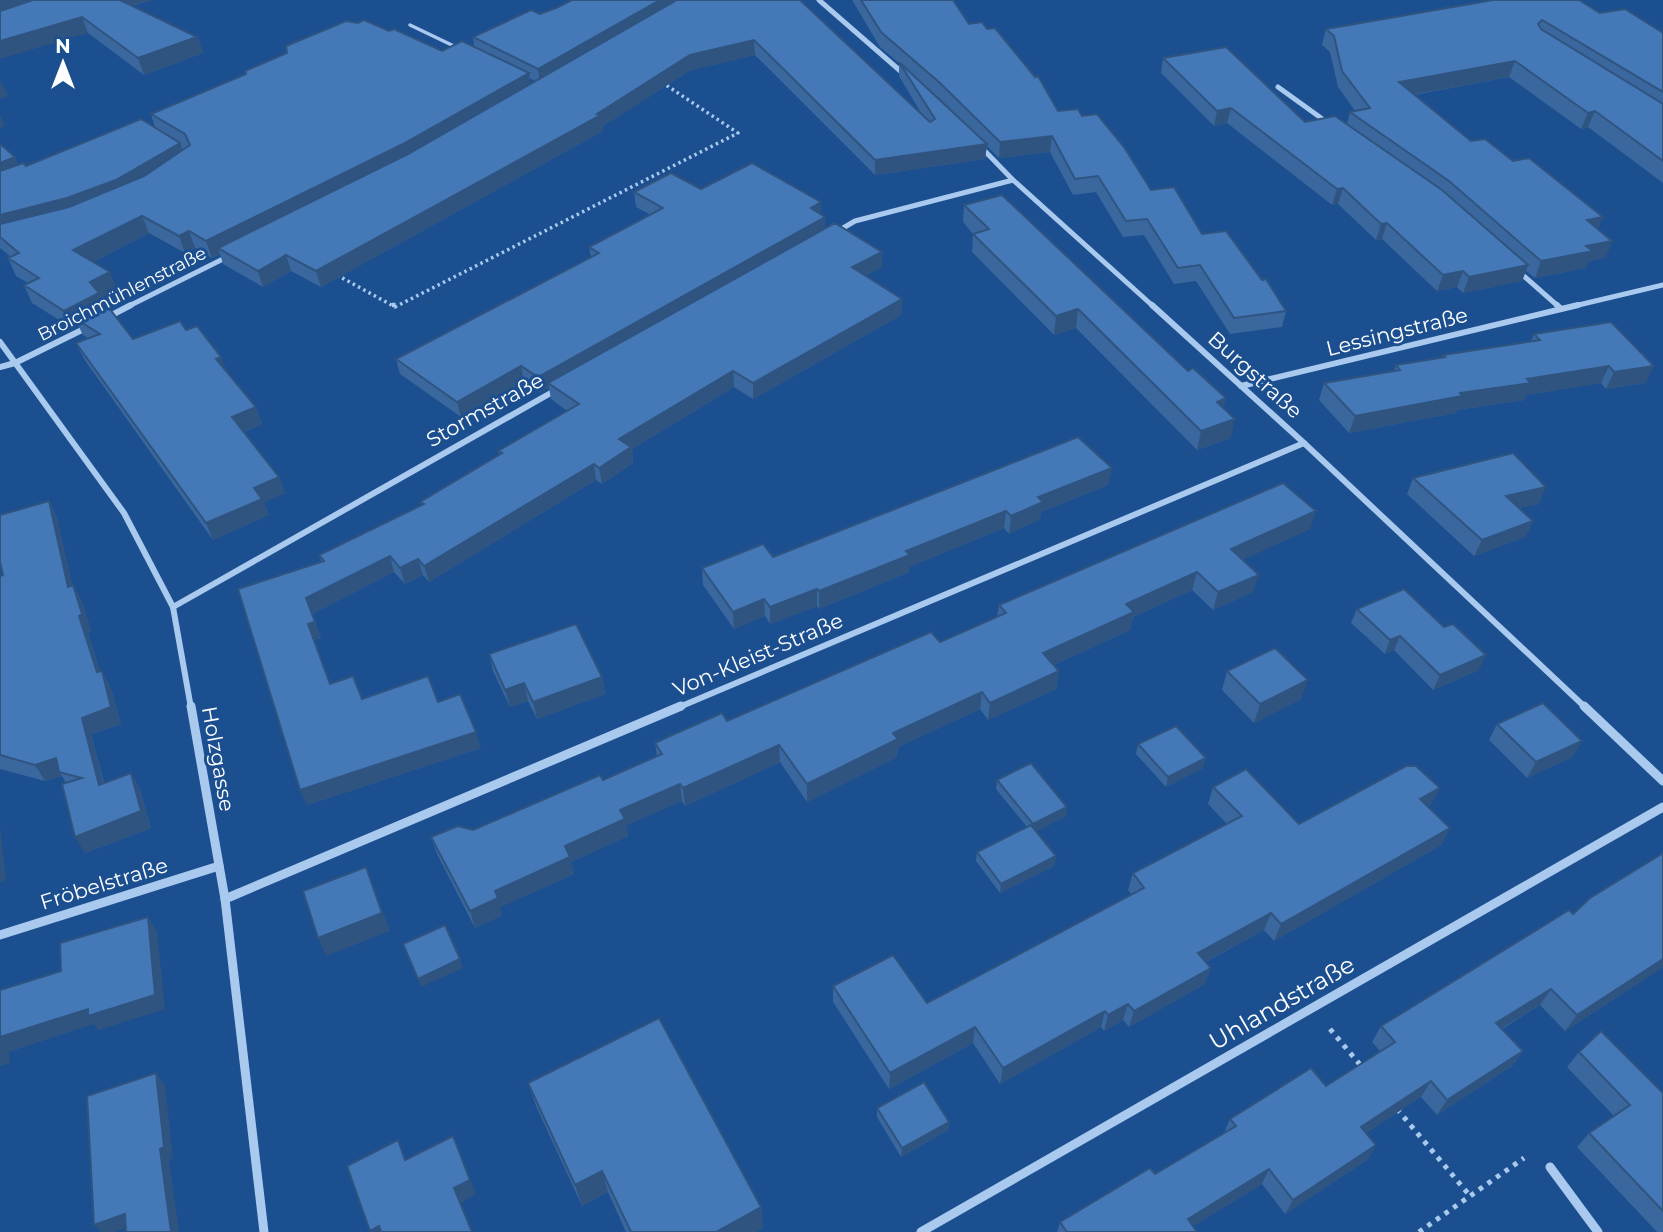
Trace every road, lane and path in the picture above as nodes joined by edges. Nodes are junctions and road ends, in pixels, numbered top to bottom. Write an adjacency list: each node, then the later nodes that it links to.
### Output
1 (818, 0): 5 (street)
2 (410, 25): 3 (lane)
3 (469, 53)
4 (657, 81): 13 (path)
5 (916, 85)
6 (1278, 87): 7 (street)
7 (1332, 125)
8 (975, 141): 9 (street, Burgstraße)
9 (1013, 180): 10 (street); 20 (street, Burgstraße)
10 (831, 235)
11 (232, 255): 17 (street, Broichmühlenstraße)
12 (1511, 264): 15 (street)
13 (326, 269)
14 (1663, 285): 15 (street, Lessingstraße)
15 (1561, 309): 20 (street, Lessingstraße)
16 (0, 342): 17 (street, Holzgasse)
17 (15, 363): 18 (street, Broichmühlenstraße); 22 (street, Holzgasse)
18 (0, 367)
19 (563, 386): 22 (street, Stormstraße)
20 (1241, 386): 21 (street, Burgstraße)
21 (1304, 443): 23 (street, Burgstraße); 26 (street, Von-Kleist-Straße)
22 (173, 607): 25 (street, Holzgasse)
23 (1663, 781)
24 (1663, 807): 28 (street, Uhlandstraße)
25 (219, 866): 26 (street, Holzgasse); 27 (street, Fröbelstraße)
26 (225, 899): 33 (street, Holzgasse)
27 (0, 935)
28 (1312, 1007): 29 (path); 34 (street, Uhlandstraße)
29 (1365, 1071)
30 (1391, 1102): 32 (path)
31 (1550, 1167): 32 (path); 36 (street)
32 (1471, 1197): 35 (path)
33 (264, 1232)
34 (921, 1232)
35 (1419, 1232)
36 (1598, 1232)

